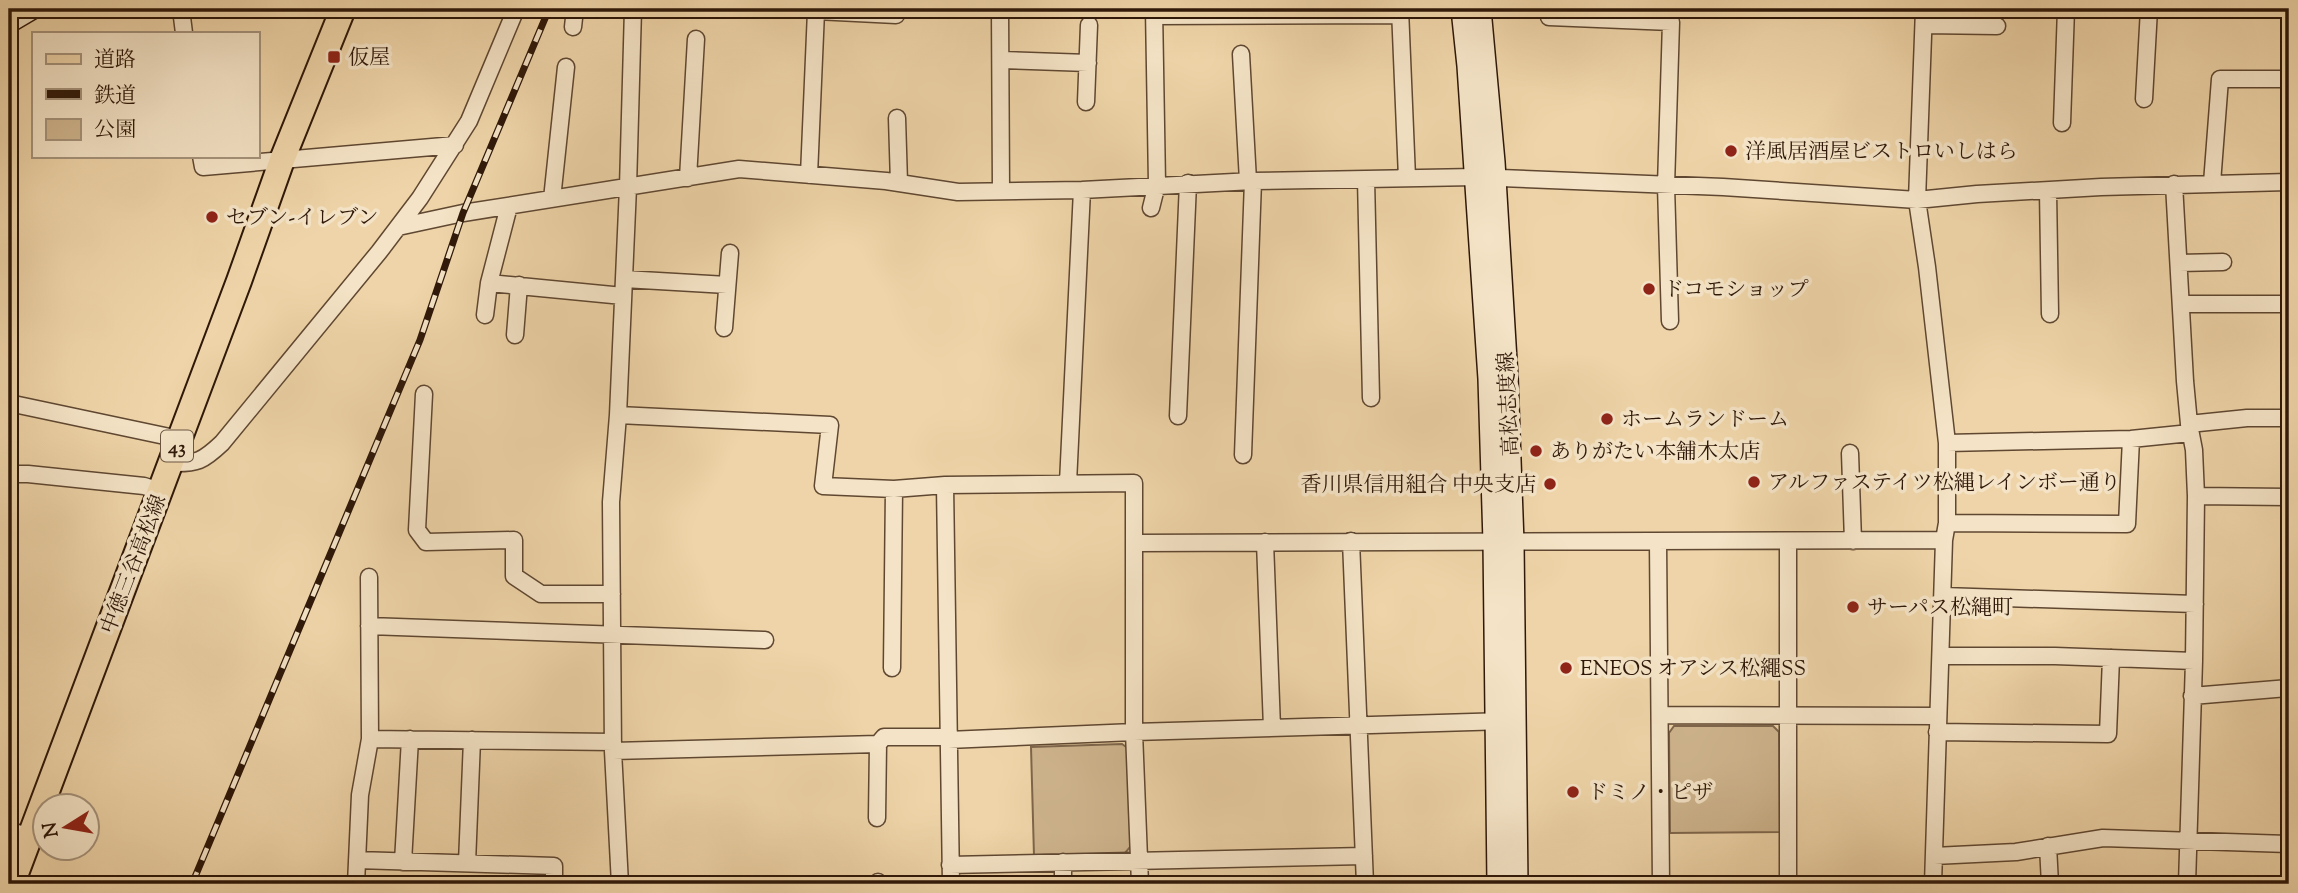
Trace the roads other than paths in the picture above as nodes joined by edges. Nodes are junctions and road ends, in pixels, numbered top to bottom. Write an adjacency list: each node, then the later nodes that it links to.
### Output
1 (31, 9): 20 (main road)
2 (181, 9): 24 (street)
3 (343, 9): 37 (main road, 中徳三谷高松線 / 43)
4 (516, 9): 35 (street)
5 (575, 9): 23 (street)
6 (633, 9): 51 (street)
7 (1000, 9): 27 (street)
8 (1462, 9): 39 (main road, 高松志度線)
9 (1480, 9): 39 (main road, 高松志度線)
10 (2066, 9): 34 (street)
11 (2149, 9): 31 (street)
12 (1154, 12): 13 (street); 48 (street)
13 (1243, 12): 14 (street)
14 (1318, 12): 15 (street)
15 (1400, 12): 41 (street)
16 (896, 15): 38 (street)
17 (1675, 15): 19 (street); 50 (street)
18 (1924, 17): 22 (street); 56 (street)
19 (1549, 18)
20 (9, 22)
21 (1089, 25): 28 (street)
22 (1997, 26)
23 (573, 27)
24 (184, 32)
25 (696, 39): 40 (street)
26 (1241, 54): 43 (street)
27 (1001, 60): 28 (street); 53 (street)
28 (1087, 63): 32 (street)
29 (566, 68): 55 (street)
30 (2289, 79): 47 (street)
31 (2144, 99)
32 (1086, 102)
33 (897, 118): 45 (street)
34 (2062, 123)
35 (455, 145): 37 (street); 59 (street)
36 (201, 158): 37 (street)
37 (282, 160): 82 (main road, 中徳三谷高松線 / 43)
38 (809, 175): 40 (street); 45 (street)
39 (1485, 177): 41 (street); 50 (street); 100 (main road, 高松志度線)
40 (688, 178): 51 (street)
41 (1407, 178): 42 (street)
42 (1366, 179): 43 (street); 76 (street)
43 (1250, 181): 46 (street); 86 (street)
44 (2289, 182): 47 (street)
45 (899, 183): 53 (street)
46 (1188, 183): 48 (street); 79 (street)
47 (2212, 183): 49 (street)
48 (1157, 184): 52 (street); 58 (street)
49 (2174, 184): 54 (street); 62 (street)
50 (1666, 186): 56 (street); 72 (street)
51 (628, 187): 55 (street); 63 (street)
52 (1082, 190): 53 (street); 89 (street)
53 (1001, 191)
54 (2048, 191): 56 (street); 71 (street)
55 (552, 199): 57 (street)
56 (1917, 200): 84 (street)
57 (509, 205): 59 (street); 64 (street)
58 (1151, 208)
59 (398, 227): 87 (street)
60 (730, 253): 66 (street)
61 (2223, 262): 62 (street)
62 (2179, 263): 68 (street)
63 (624, 279): 66 (street); 67 (street)
64 (489, 282): 65 (street); 70 (street)
65 (519, 285): 67 (street); 74 (street)
66 (727, 285): 73 (street)
67 (623, 296): 78 (street)
68 (2181, 304): 69 (street); 81 (street)
69 (2289, 304)
70 (485, 314)
71 (2050, 314)
72 (1670, 321)
73 (724, 328)
74 (514, 335)
75 (424, 394): 105 (street)
76 (1371, 398)
77 (9, 403): 82 (street)
78 (618, 415): 91 (street); 105 (street)
79 (1178, 416)
80 (2289, 418): 81 (street)
81 (2189, 428): 83 (street); 93 (street)
82 (179, 439): 87 (main road, 中徳三谷高松線 / 43)
83 (2131, 439): 84 (street); 95 (street)
84 (1947, 443): 95 (street)
85 (1850, 453): 98 (street)
86 (1242, 455)
87 (171, 463): 92 (main road, 中徳三谷高松線 / 43)
88 (9, 474): 92 (street)
89 (1068, 483): 90 (street); 103 (street)
90 (945, 485): 91 (street); 125 (street)
91 (894, 489): 114 (street)
92 (160, 491): 131 (main road, 中徳三谷高松線 / 43)
93 (2196, 496): 94 (street); 107 (street)
94 (2289, 497)
95 (1947, 523): 96 (street)
96 (1944, 540): 98 (street); 106 (street)
97 (1351, 541): 99 (street); 100 (street); 121 (street)
98 (1853, 541): 102 (street)
99 (1265, 542): 103 (street); 122 (street)
100 (1504, 542): 101 (street); 119 (main road, 高松志度線)
101 (1658, 542): 102 (street); 117 (street)
102 (1788, 542): 118 (street)
103 (1135, 543): 123 (street)
104 (369, 577): 108 (street)
105 (612, 594): 109 (street)
106 (1943, 596): 107 (street); 111 (street)
107 (2195, 604): 113 (street)
108 (369, 626): 109 (street); 124 (street)
109 (612, 635): 110 (street); 129 (street)
110 (765, 640)
111 (1941, 656): 112 (street); 120 (street)
112 (2111, 658): 113 (street); 120 (street)
113 (2194, 661): 116 (street)
114 (892, 668)
115 (2289, 688): 116 (street)
116 (2192, 696): 132 (street)
117 (1660, 715): 118 (street); 153 (street)
118 (1788, 716): 120 (street); 154 (street)
119 (1506, 721): 121 (street); 151 (main road, 高松志度線); 152 (main road, 高松志度線)
120 (1938, 724): 136 (street)
121 (1357, 725): 122 (street); 135 (street)
122 (1272, 727): 123 (street)
123 (1134, 732): 125 (street); 138 (street)
124 (370, 738): 126 (street); 137 (street)
125 (948, 738): 128 (street); 142 (street)
126 (410, 739): 127 (street); 139 (street)
127 (472, 740): 129 (street); 141 (street)
128 (878, 744): 129 (street); 130 (street)
129 (613, 747): 146 (street)
130 (877, 817)
131 (19, 834): 143 (main road, 中徳三谷高松線 / 43)
132 (2189, 840): 133 (street); 134 (street); 157 (street)
133 (2289, 844)
134 (2048, 846): 136 (street); 156 (street)
135 (1364, 856): 138 (street); 150 (street)
136 (1934, 856): 155 (street)
137 (357, 860): 139 (street); 144 (street)
138 (1139, 861): 140 (street); 149 (street)
139 (403, 862): 141 (street)
140 (1063, 862): 142 (street); 148 (street)
141 (467, 863): 145 (street)
142 (950, 865): 147 (street)
143 (12, 884)
144 (356, 884)
145 (554, 884)
146 (620, 884)
147 (951, 884)
148 (1063, 884)
149 (1140, 884)
150 (1365, 884)
151 (1498, 884)
152 (1517, 884)
153 (1661, 884)
154 (1788, 884)
155 (1933, 884)
156 (2050, 884)
157 (2186, 884)

